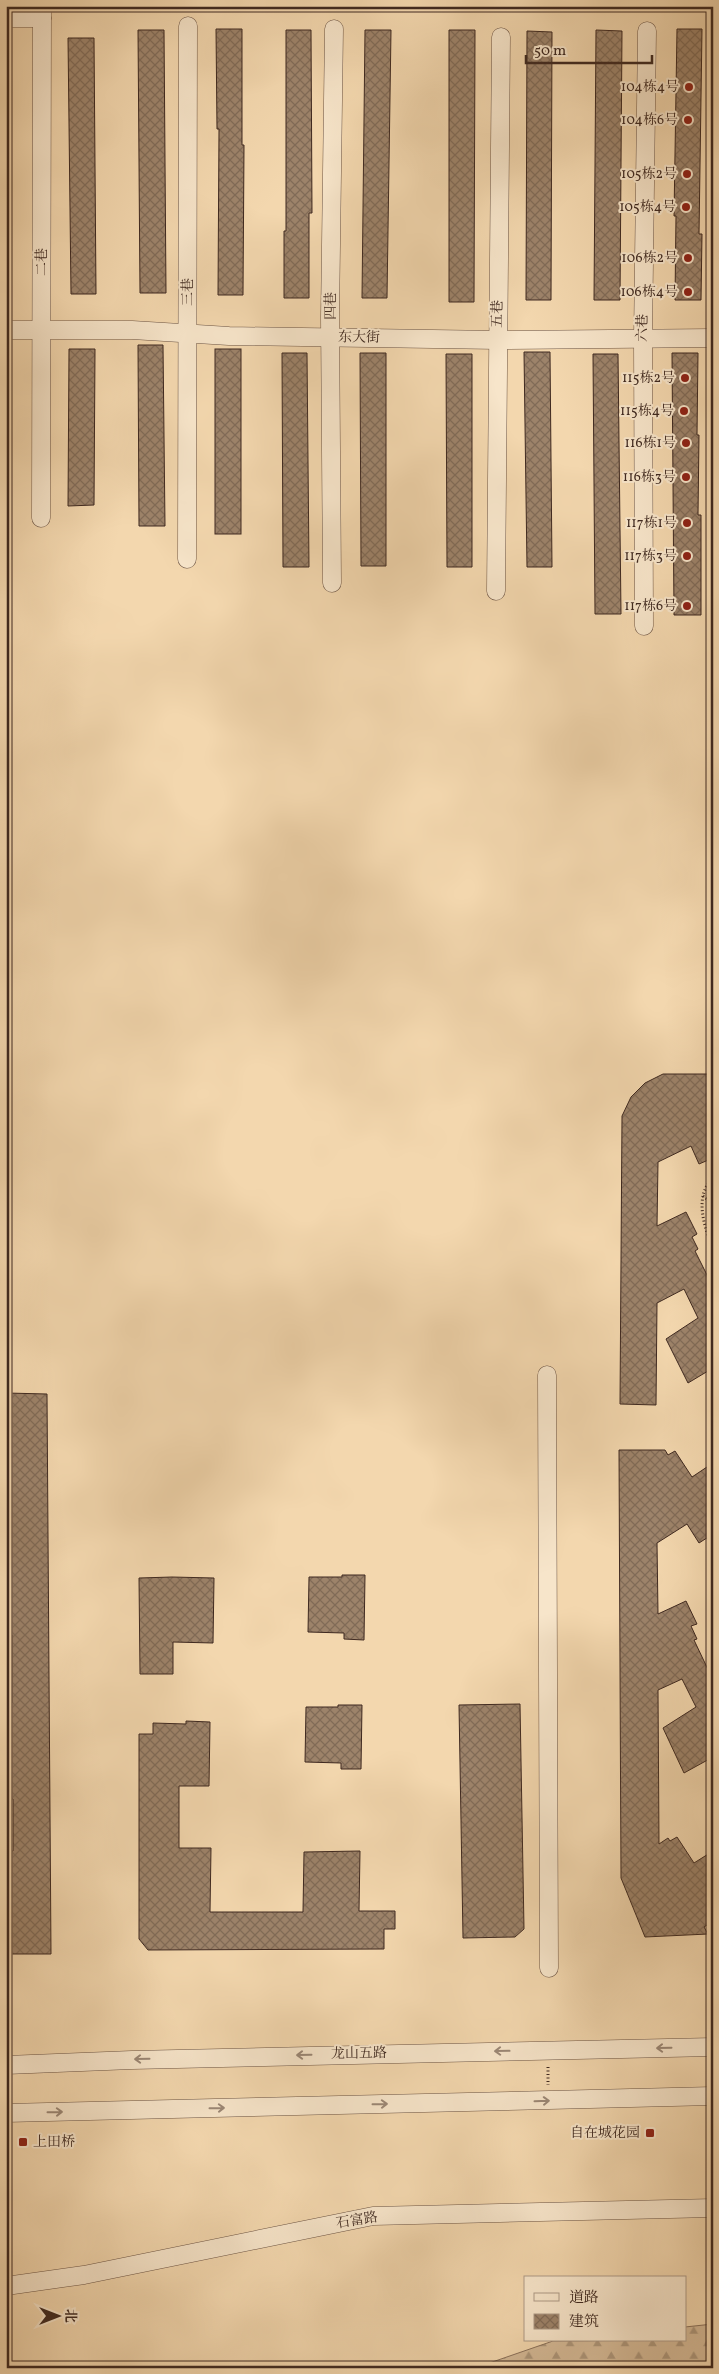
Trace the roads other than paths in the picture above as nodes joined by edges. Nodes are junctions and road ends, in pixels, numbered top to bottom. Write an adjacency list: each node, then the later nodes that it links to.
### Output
1 (42, 12): 2 (street); 7 (street, 二巷)
2 (6, 18)
3 (188, 26): 9 (street, 三巷)
4 (334, 29): 10 (street, 四巷)
5 (647, 31): 11 (street, 六巷)
6 (501, 37): 13 (street, 五巷)
7 (42, 329): 8 (street, 东大街); 9 (street, 东大街); 14 (street, 二巷)
8 (6, 330)
9 (188, 333): 10 (street, 东大街); 15 (street, 三巷)
10 (331, 337): 13 (street, 东大街); 16 (street, 四巷)
11 (643, 338): 12 (street, 东大街); 13 (street, 东大街); 18 (street, 六巷)
12 (713, 338)
13 (498, 340): 17 (street, 五巷)
14 (42, 518)
15 (187, 558)
16 (332, 583)
17 (496, 591)
18 (644, 626)
19 (547, 1375): 20 (street)
20 (549, 1968)
21 (713, 2046): 22 (street, 龙山五路, one-way to 22)
22 (6, 2065)
23 (713, 2096): 24 (street, one-way to 23)
24 (6, 2113)
25 (713, 2208): 26 (street, 石富路)
26 (6, 2286)

